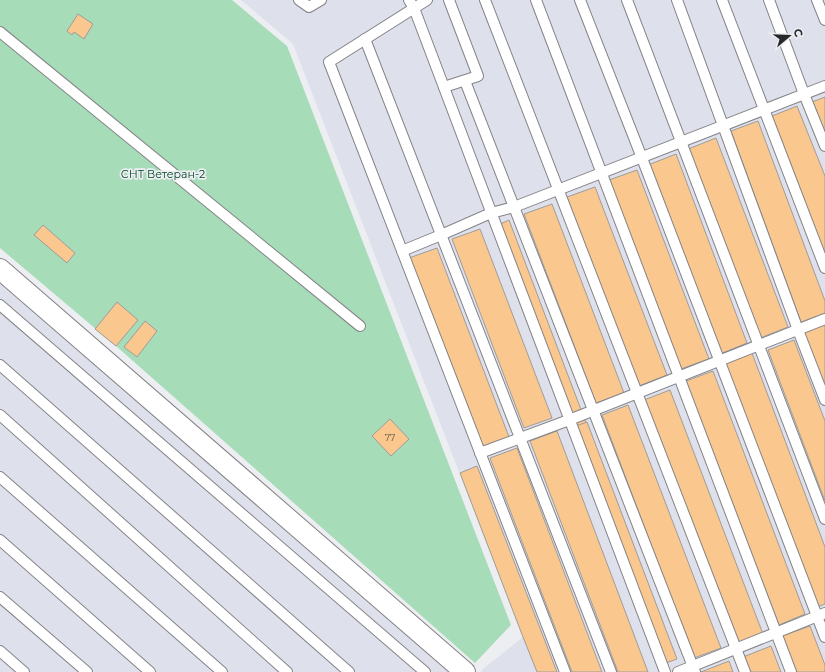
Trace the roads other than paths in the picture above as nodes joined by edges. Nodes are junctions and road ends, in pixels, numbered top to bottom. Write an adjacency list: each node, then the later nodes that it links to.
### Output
1 (299, 0): 2 (lane)
2 (321, 0)
3 (427, 0): 13 (lane)
4 (449, 0): 17 (lane)
5 (485, 0): 27 (lane)
6 (536, 0): 26 (lane)
7 (580, 0): 25 (lane)
8 (627, 0): 23 (lane)
9 (677, 0): 22 (lane)
10 (722, 0): 21 (lane)
11 (769, 0): 20 (lane)
12 (818, 0): 14 (lane)
13 (412, 4): 16 (lane); 19 (lane)
14 (825, 20)
15 (0, 32): 36 (lane)
16 (365, 39): 30 (lane); 31 (lane)
17 (465, 81): 19 (lane); 28 (lane)
18 (825, 86): 20 (lane)
19 (444, 87): 29 (lane)
20 (804, 94): 21 (lane); 24 (lane)
21 (765, 110): 22 (lane); 32 (lane)
22 (724, 126): 23 (lane); 37 (lane)
23 (681, 142): 25 (lane); 38 (lane)
24 (825, 146)
25 (642, 158): 26 (lane); 39 (lane)
26 (602, 173): 27 (lane); 41 (lane)
27 (558, 190): 28 (lane); 42 (lane)
28 (514, 207): 29 (lane); 44 (lane)
29 (491, 213): 30 (lane); 46 (lane)
30 (441, 235): 31 (lane); 47 (lane)
31 (402, 251): 48 (lane)
32 (825, 268)
33 (0, 269): 66 (street)
34 (0, 305): 65 (lane)
35 (825, 319): 37 (lane)
36 (360, 326)
37 (798, 330): 38 (lane); 43 (lane)
38 (759, 345): 39 (lane); 50 (lane)
39 (719, 361): 41 (lane); 53 (lane)
40 (0, 365): 64 (lane)
41 (679, 376): 42 (lane); 54 (lane)
42 (637, 393): 44 (lane); 56 (lane)
43 (825, 400)
44 (593, 410): 46 (lane); 58 (lane)
45 (0, 415): 63 (lane)
46 (569, 420): 47 (lane); 69 (lane)
47 (520, 438): 48 (lane); 68 (lane)
48 (480, 452): 67 (lane)
49 (0, 477): 62 (lane)
50 (825, 519)
51 (0, 540): 61 (lane)
52 (0, 597): 60 (lane)
53 (821, 615): 54 (lane); 55 (lane)
54 (776, 633): 56 (lane); 72 (lane)
55 (825, 637)
56 (736, 649): 58 (lane); 71 (lane)
57 (0, 652): 59 (lane)
58 (694, 669): 70 (lane)
59 (24, 672)
60 (87, 672)
61 (150, 672)
62 (222, 672)
63 (287, 672)
64 (349, 672)
65 (425, 672)
66 (465, 672)
67 (565, 672)
68 (611, 672)
69 (665, 672)
70 (678, 672)
71 (745, 672)
72 (791, 672)

